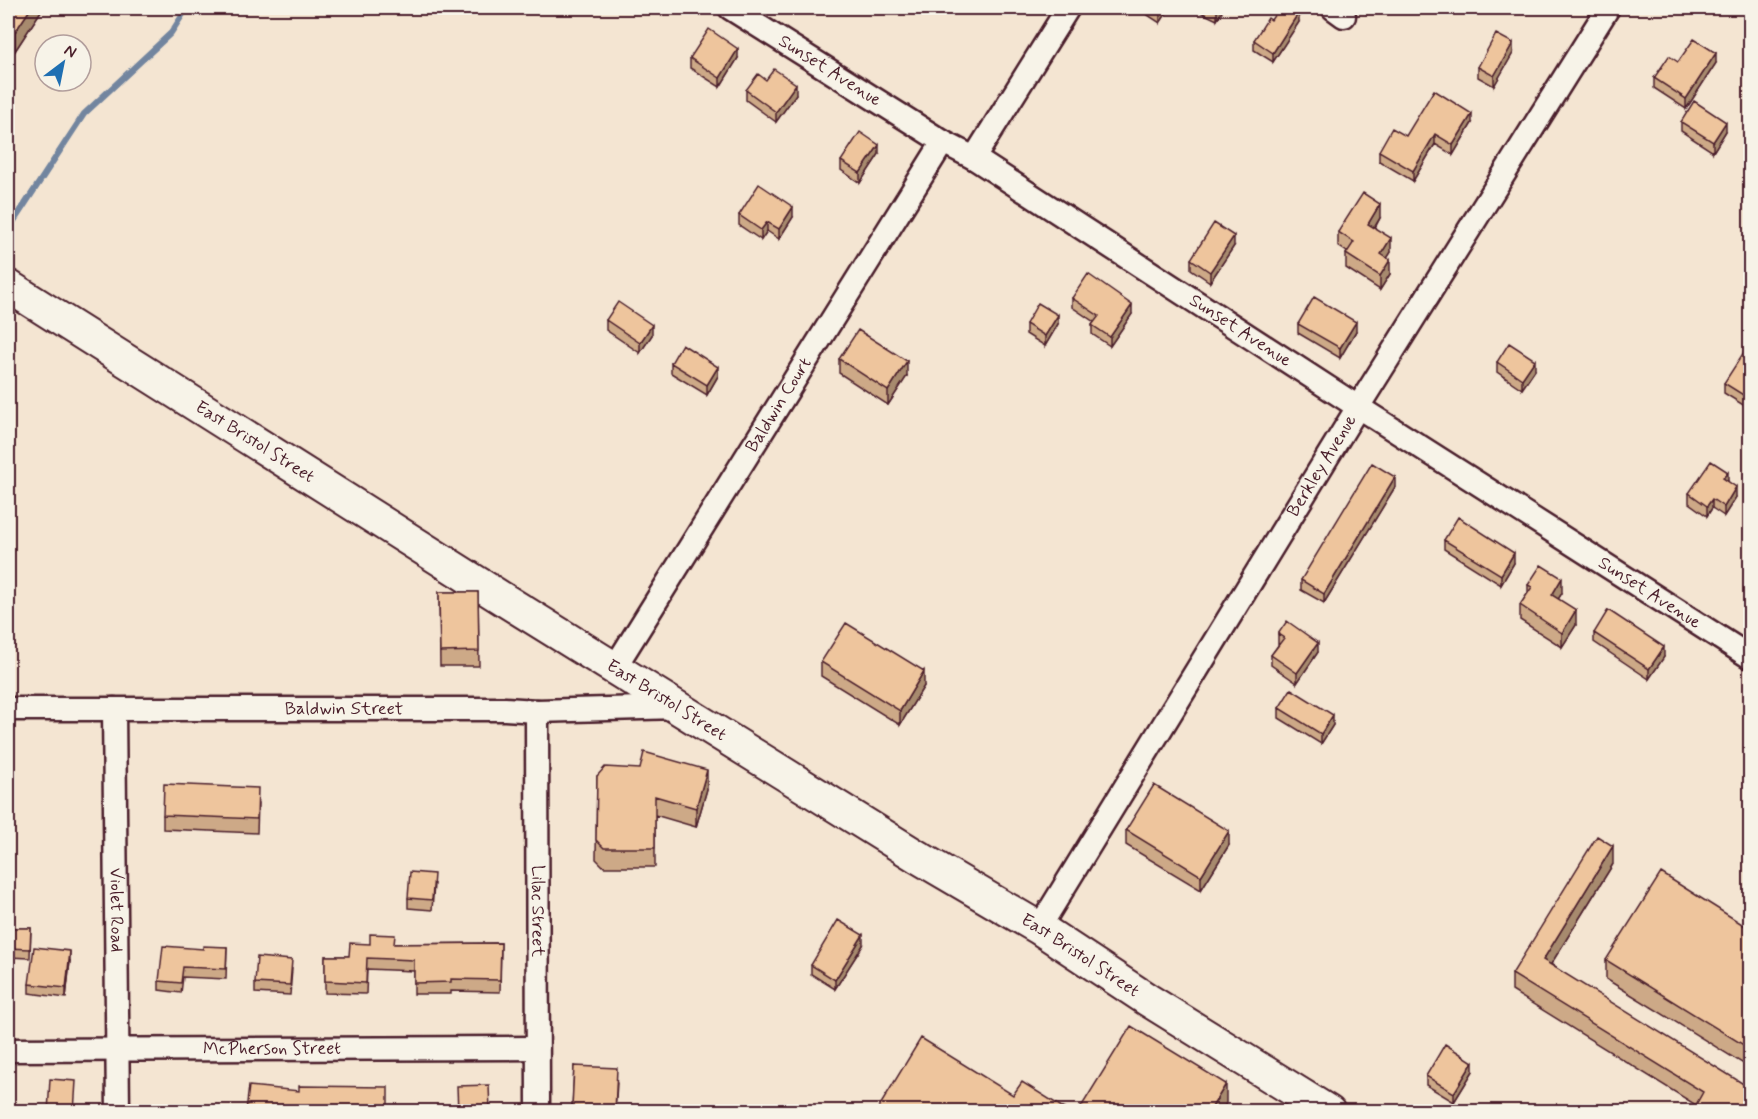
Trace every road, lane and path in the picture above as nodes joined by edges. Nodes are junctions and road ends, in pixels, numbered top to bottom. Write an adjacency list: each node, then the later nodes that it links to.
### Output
1 (730, 8): 4 (street, Sunset Avenue)
2 (1068, 8): 5 (street)
3 (1608, 8): 7 (street, Berkley Avenue)
4 (943, 142): 5 (street, Sunset Avenue); 9 (street, Baldwin Court)
5 (974, 158): 7 (street, Sunset Avenue)
6 (8, 286): 9 (main road, East Bristol Street)
7 (1358, 407): 8 (street, Sunset Avenue); 14 (street, Berkley Avenue)
8 (1750, 657)
9 (615, 668): 10 (main road, East Bristol Street)
10 (680, 707): 13 (street, Baldwin Street); 14 (main road, East Bristol Street)
11 (8, 709): 12 (street, Baldwin Street)
12 (114, 709): 13 (street, Baldwin Street); 15 (street, Violet Road)
13 (537, 711): 16 (street, Lilac Street)
14 (1039, 928): 20 (main road, East Bristol Street)
15 (118, 1048): 16 (street, McPherson Street); 17 (street, McPherson Street); 18 (street, Violet Road)
16 (537, 1048): 19 (street, Lilac Street)
17 (8, 1050)
18 (118, 1112)
19 (538, 1112)
20 (1329, 1112)

